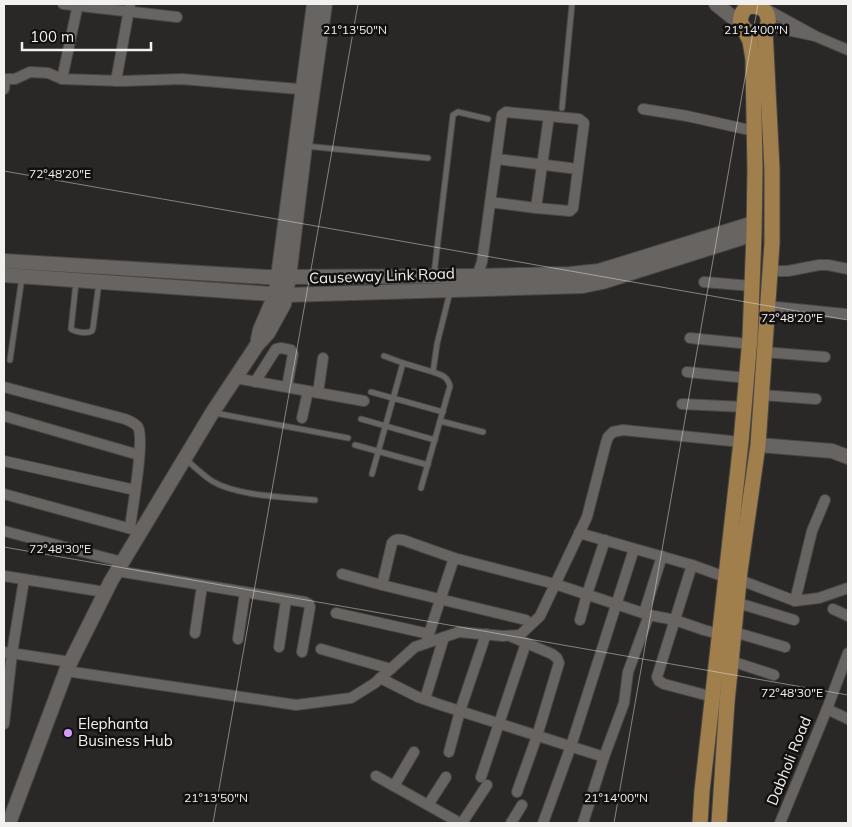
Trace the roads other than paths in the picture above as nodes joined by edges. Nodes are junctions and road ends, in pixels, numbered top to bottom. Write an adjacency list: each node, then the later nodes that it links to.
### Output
1 (63, 4): 6 (street)
2 (314, 4): 18 (main road)
3 (325, 4): 18 (main road)
4 (572, 4): 19 (lane)
5 (716, 4): 11 (main road)
6 (77, 5): 9 (street); 15 (street)
7 (746, 5): 8 (main road); 11 (main road)
8 (764, 6): 12 (main road); 13 (street)
9 (130, 8): 10 (street); 16 (street)
10 (178, 17)
11 (742, 25): 12 (main road); 23 (main road)
12 (766, 27): 13 (street); 34 (main road)
13 (815, 36): 14 (street)
14 (848, 50)
15 (62, 79): 16 (street); 17 (street)
16 (116, 81): 18 (street)
17 (4, 83)
18 (308, 90): 24 (main road)
19 (562, 108)
20 (643, 110): 23 (street)
21 (549, 116): 26 (street); 27 (street); 28 (street)
22 (488, 119): 37 (lane)
23 (754, 131): 31 (main road)
24 (300, 146): 25 (lane); 39 (main road)
25 (428, 158)
26 (497, 159): 27 (street); 29 (street)
27 (542, 164): 28 (street); 30 (street)
28 (578, 169): 30 (street)
29 (490, 202): 30 (street); 38 (street)
30 (536, 208)
31 (754, 228): 38 (main road, Causeway Link Road); 43 (main road); 44 (main road, Causeway Link Road)
32 (4, 261): 39 (main road, Causeway Link Road)
33 (848, 269): 34 (street)
34 (770, 271): 46 (main road)
35 (4, 275): 36 (main road, Causeway Link Road)
36 (22, 276): 40 (main road, Causeway Link Road); 54 (lane)
37 (434, 276): 38 (main road, Causeway Link Road); 39 (main road, Causeway Link Road)
38 (478, 276)
39 (284, 277): 45 (main road)
40 (76, 280): 41 (main road, Causeway Link Road); 41 (lane)
41 (99, 282): 45 (main road, Causeway Link Road)
42 (704, 282): 43 (street)
43 (752, 286): 49 (main road)
44 (451, 289): 45 (main road, Causeway Link Road); 56 (lane)
45 (280, 295): 58 (main road)
46 (768, 306): 47 (street); 50 (main road)
47 (845, 314)
48 (690, 338): 49 (street)
49 (750, 344): 59 (main road)
50 (764, 352): 52 (street); 65 (main road)
51 (384, 356): 55 (lane)
52 (825, 357)
53 (323, 358): 63 (street)
54 (10, 360)
55 (403, 363): 56 (lane); 66 (lane)
56 (433, 372): 71 (lane)
57 (688, 372): 59 (street)
58 (235, 378): 60 (street); 72 (main road)
59 (747, 378): 70 (main road)
60 (255, 382): 62 (street); 62 (street)
61 (4, 387): 86 (street)
62 (287, 387): 63 (street)
63 (313, 392): 68 (street); 74 (street)
64 (371, 392): 66 (lane)
65 (761, 395): 67 (street); 83 (main road)
66 (393, 399): 71 (lane); 77 (lane)
67 (816, 399)
68 (364, 401)
69 (682, 404): 70 (street)
70 (744, 407): 81 (main road)
71 (443, 412): 76 (lane)
72 (212, 413): 79 (lane); 87 (main road)
73 (4, 416): 86 (street)
74 (302, 418)
75 (362, 419): 77 (lane)
76 (440, 421): 78 (lane); 80 (lane)
77 (386, 426): 80 (lane); 84 (lane)
78 (483, 432)
79 (348, 438)
80 (435, 440): 89 (lane)
81 (741, 442): 98 (street); 107 (main road)
82 (355, 445): 84 (lane)
83 (758, 445): 85 (main road); 107 (main road)
84 (379, 451): 89 (lane); 90 (lane)
85 (848, 454)
86 (139, 455): 92 (street)
87 (184, 459): 94 (lane); 96 (main road)
88 (4, 460): 92 (street)
89 (428, 465): 91 (lane)
90 (372, 474)
91 (421, 488)
92 (135, 490): 96 (street)
93 (4, 494): 96 (street)
94 (315, 500)
95 (825, 500): 118 (street)
96 (136, 530): 104 (main road)
97 (4, 531): 104 (street)
98 (579, 533): 99 (street); 109 (street)
99 (604, 540): 100 (street); 115 (street)
100 (634, 549): 101 (street); 120 (street)
101 (662, 556): 103 (street); 123 (street)
102 (454, 558): 109 (street); 110 (street); 117 (street)
103 (692, 565): 107 (street); 127 (street)
104 (120, 567): 111 (street); 113 (main road)
105 (342, 574): 110 (street)
106 (4, 576): 108 (street)
107 (732, 578): 118 (street); 119 (main road); 130 (main road)
108 (24, 580): 113 (street); 141 (street)
109 (555, 584): 115 (street); 132 (street)
110 (382, 585): 117 (street)
111 (202, 586): 114 (street); 129 (street)
112 (848, 588): 118 (street)
113 (105, 592): 144 (main road)
114 (245, 593): 116 (street); 134 (street)
115 (587, 594): 120 (street); 126 (street)
116 (286, 600): 137 (street); 140 (street)
117 (440, 600): 125 (street); 135 (street)
118 (795, 601)
119 (738, 602): 128 (street); 130 (main road)
120 (616, 604): 123 (street); 156 (street)
121 (833, 609): 124 (street)
122 (336, 613): 135 (street)
123 (646, 614): 127 (street); 159 (street)
124 (848, 616)
125 (526, 620)
126 (580, 620)
127 (675, 620): 130 (street); 148 (street)
128 (794, 620)
129 (195, 633)
130 (727, 633): 138 (street); 143 (main road); 148 (main road)
131 (486, 634): 132 (street); 133 (street); 151 (street)
132 (509, 635): 136 (street)
133 (444, 637): 135 (street); 149 (street)
134 (238, 639)
135 (427, 639): 145 (street)
136 (526, 643): 153 (street); 155 (street)
137 (279, 647)
138 (785, 647)
139 (321, 648): 145 (street)
140 (302, 652)
141 (8, 653): 144 (street); 154 (street)
142 (848, 653): 150 (street, Dabholi Road)
143 (731, 661): 146 (street); 172 (main road)
144 (68, 667): 147 (street); 166 (main road)
145 (391, 669): 147 (street)
146 (774, 675)
147 (380, 678): 149 (street)
148 (713, 697): 171 (main road)
149 (425, 699): 151 (street)
150 (827, 709): 152 (street); 173 (street, Dabholi Road)
151 (460, 711): 153 (street); 158 (street)
152 (848, 719)
153 (499, 723): 155 (street); 167 (street)
154 (4, 724)
155 (537, 736): 156 (street); 163 (street)
156 (570, 746): 159 (street); 169 (street)
157 (414, 752): 162 (street)
158 (449, 752)
159 (604, 757): 170 (street)
160 (376, 776): 162 (street)
161 (446, 778): 164 (street)
162 (394, 786): 164 (street)
163 (517, 792)
164 (428, 805): 167 (street)
165 (522, 805): 168 (street)
166 (8, 823)
167 (461, 823)
168 (511, 823)
169 (543, 823)
170 (583, 823)
171 (700, 823)
172 (719, 823)
173 (780, 823)

